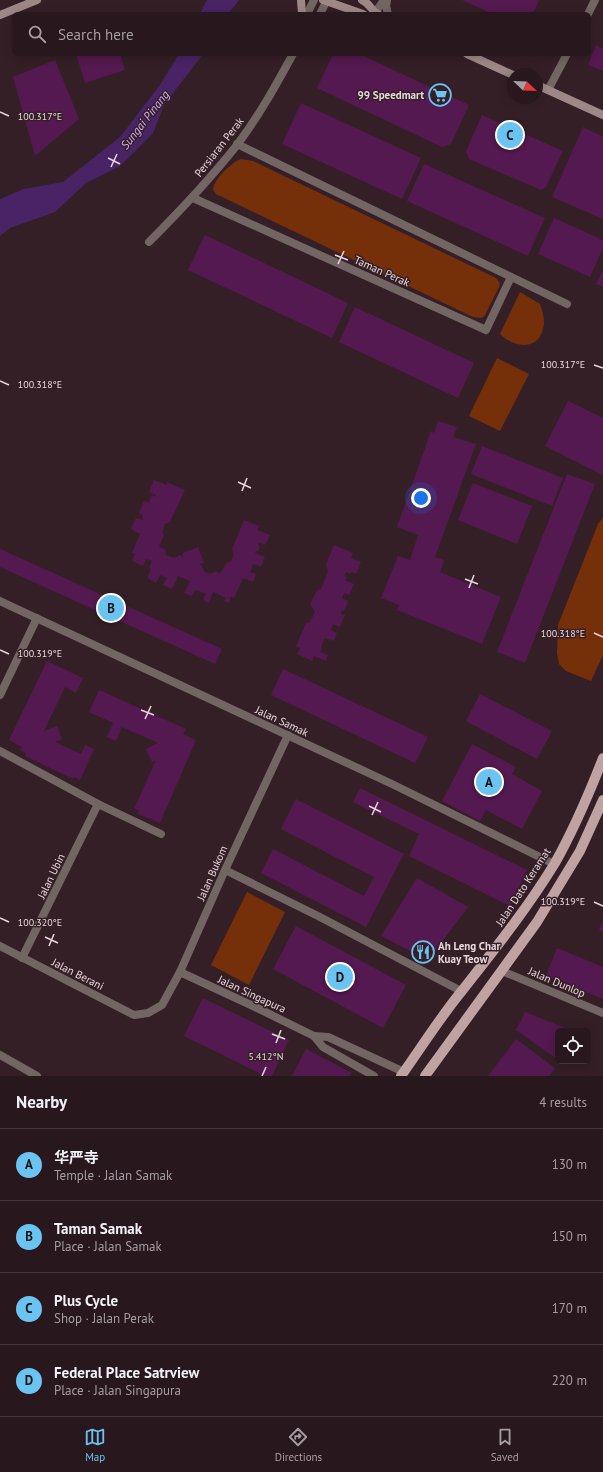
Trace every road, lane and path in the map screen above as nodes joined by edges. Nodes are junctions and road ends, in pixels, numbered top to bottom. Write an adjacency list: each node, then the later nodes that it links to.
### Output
1 (37, 0): 16 (main road)
2 (301, 0): 8 (main road)
3 (314, 0): 9 (street)
4 (362, 0): 12 (main road)
5 (386, 0): 13 (street); 14 (street)
6 (595, 0): 15 (street)
7 (326, 1): 10 (street); 11 (main road)
8 (302, 12)
9 (309, 12)
10 (321, 12)
11 (357, 12)
12 (375, 12)
13 (377, 12)
14 (388, 12)
15 (589, 12)
16 (0, 15)
17 (292, 56): 24 (street, Persiaran Perak)
18 (471, 56): 20 (main road)
19 (566, 56): 22 (street)
20 (507, 72)
21 (543, 88): 22 (main road)
22 (548, 90): 23 (main road)
23 (603, 115)
24 (237, 144): 25 (street, Persiaran Perak); 27 (street)
25 (193, 198): 26 (street, Persiaran Perak); 27 (street, Taman Perak)
26 (149, 242)
27 (511, 277): 28 (street)
28 (567, 304)
29 (0, 601): 30 (street, Jalan Samak)
30 (37, 618): 31 (street); 32 (street, Jalan Samak)
31 (0, 695)
32 (288, 735): 39 (street, Jalan Samak); 40 (street, Jalan Bukom)
33 (0, 751): 37 (street)
34 (603, 758): 35 (main road, Jalan Dato Keramat)
35 (600, 776): 39 (main road, Jalan Dato Keramat)
36 (603, 800): 43 (main road)
37 (98, 804): 38 (street); 42 (street, Jalan Ubin)
38 (161, 834)
39 (554, 864): 45 (main road, Jalan Dato Keramat)
40 (225, 870): 44 (street, Jalan Bukom); 45 (street)
41 (0, 946): 42 (street, Jalan Berani)
42 (22, 958): 46 (street, Jalan Berani)
43 (502, 971): 47 (street, Jalan Dunlop); 53 (main road)
44 (180, 972): 46 (street, Jalan Bukom); 48 (street, Jalan Singapura)
45 (461, 991): 50 (main road, Jalan Dato Keramat)
46 (148, 1013)
47 (603, 1013)
48 (314, 1036): 50 (street, Jalan Singapura); 52 (street, Jalan Singapura)
49 (0, 1055): 51 (street)
50 (403, 1074)
51 (37, 1076)
52 (374, 1076)
53 (425, 1076)

